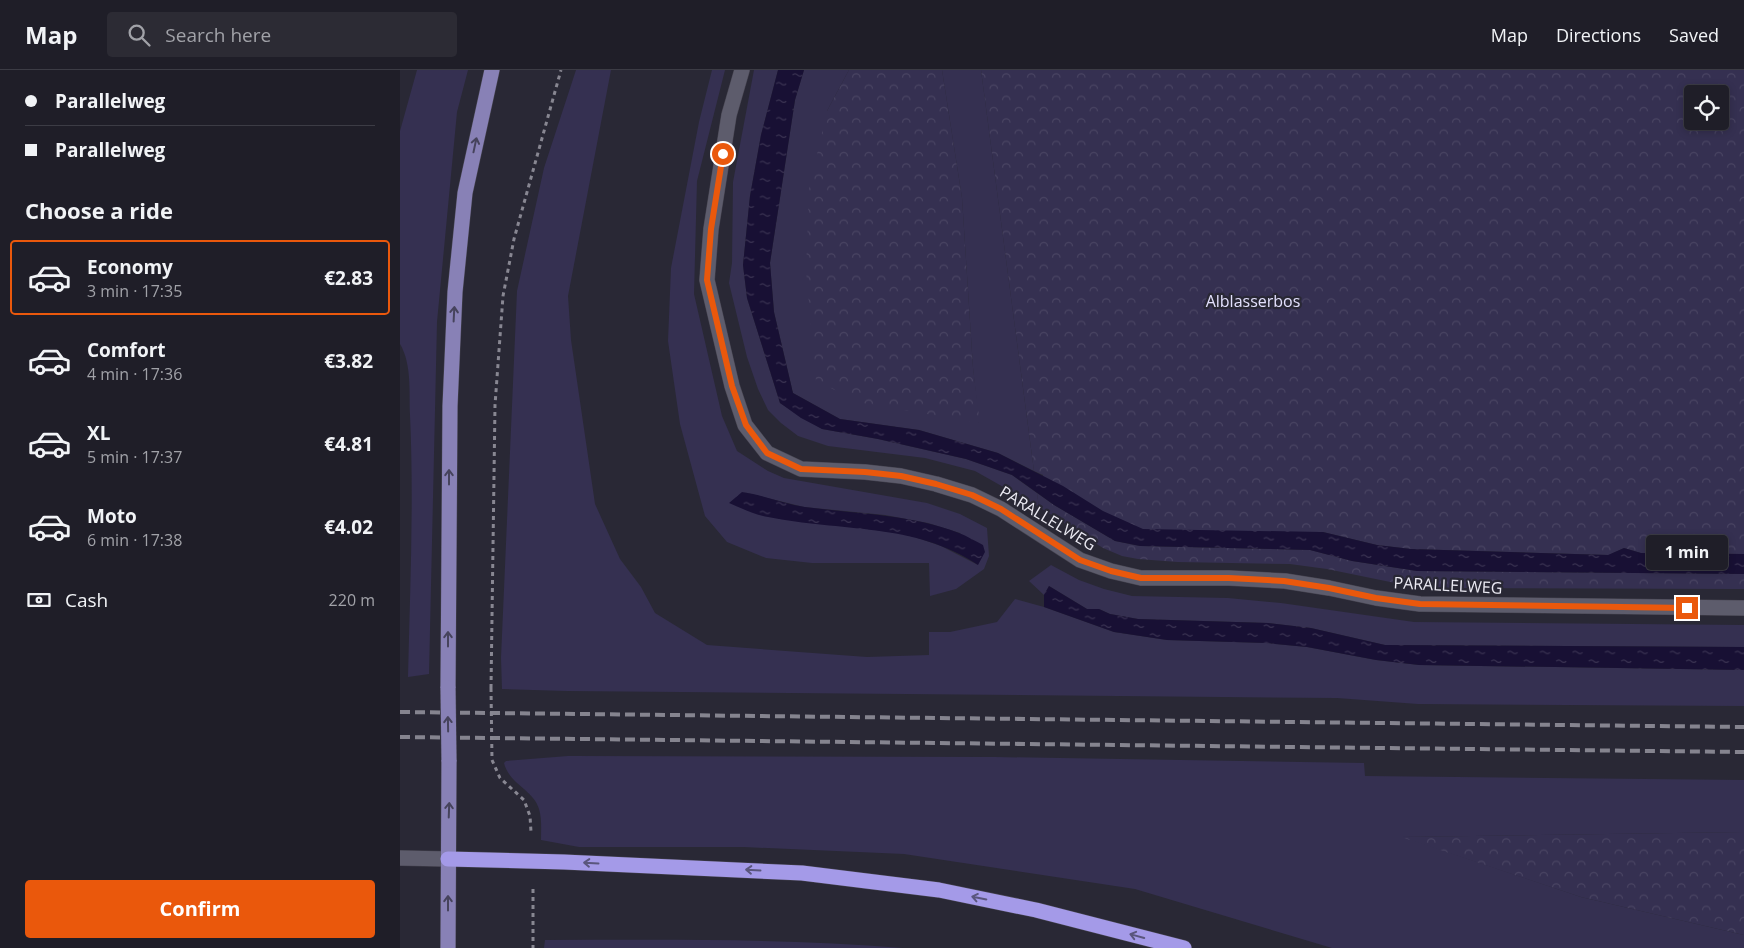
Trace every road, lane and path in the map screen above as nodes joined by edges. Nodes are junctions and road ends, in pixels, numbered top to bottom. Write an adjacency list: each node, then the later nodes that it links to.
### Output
1 (492, 70): 7 (main road, one-way to 1, bridge)
2 (562, 70): 5 (path, bridge)
3 (742, 70): 4 (street, PARALLELWEG)
4 (1744, 608)
5 (492, 760)
6 (400, 858): 7 (street)
7 (448, 859): 8 (main road, one-way to 7); 9 (highway, one-way to 7)
8 (448, 948)
9 (1184, 948)

